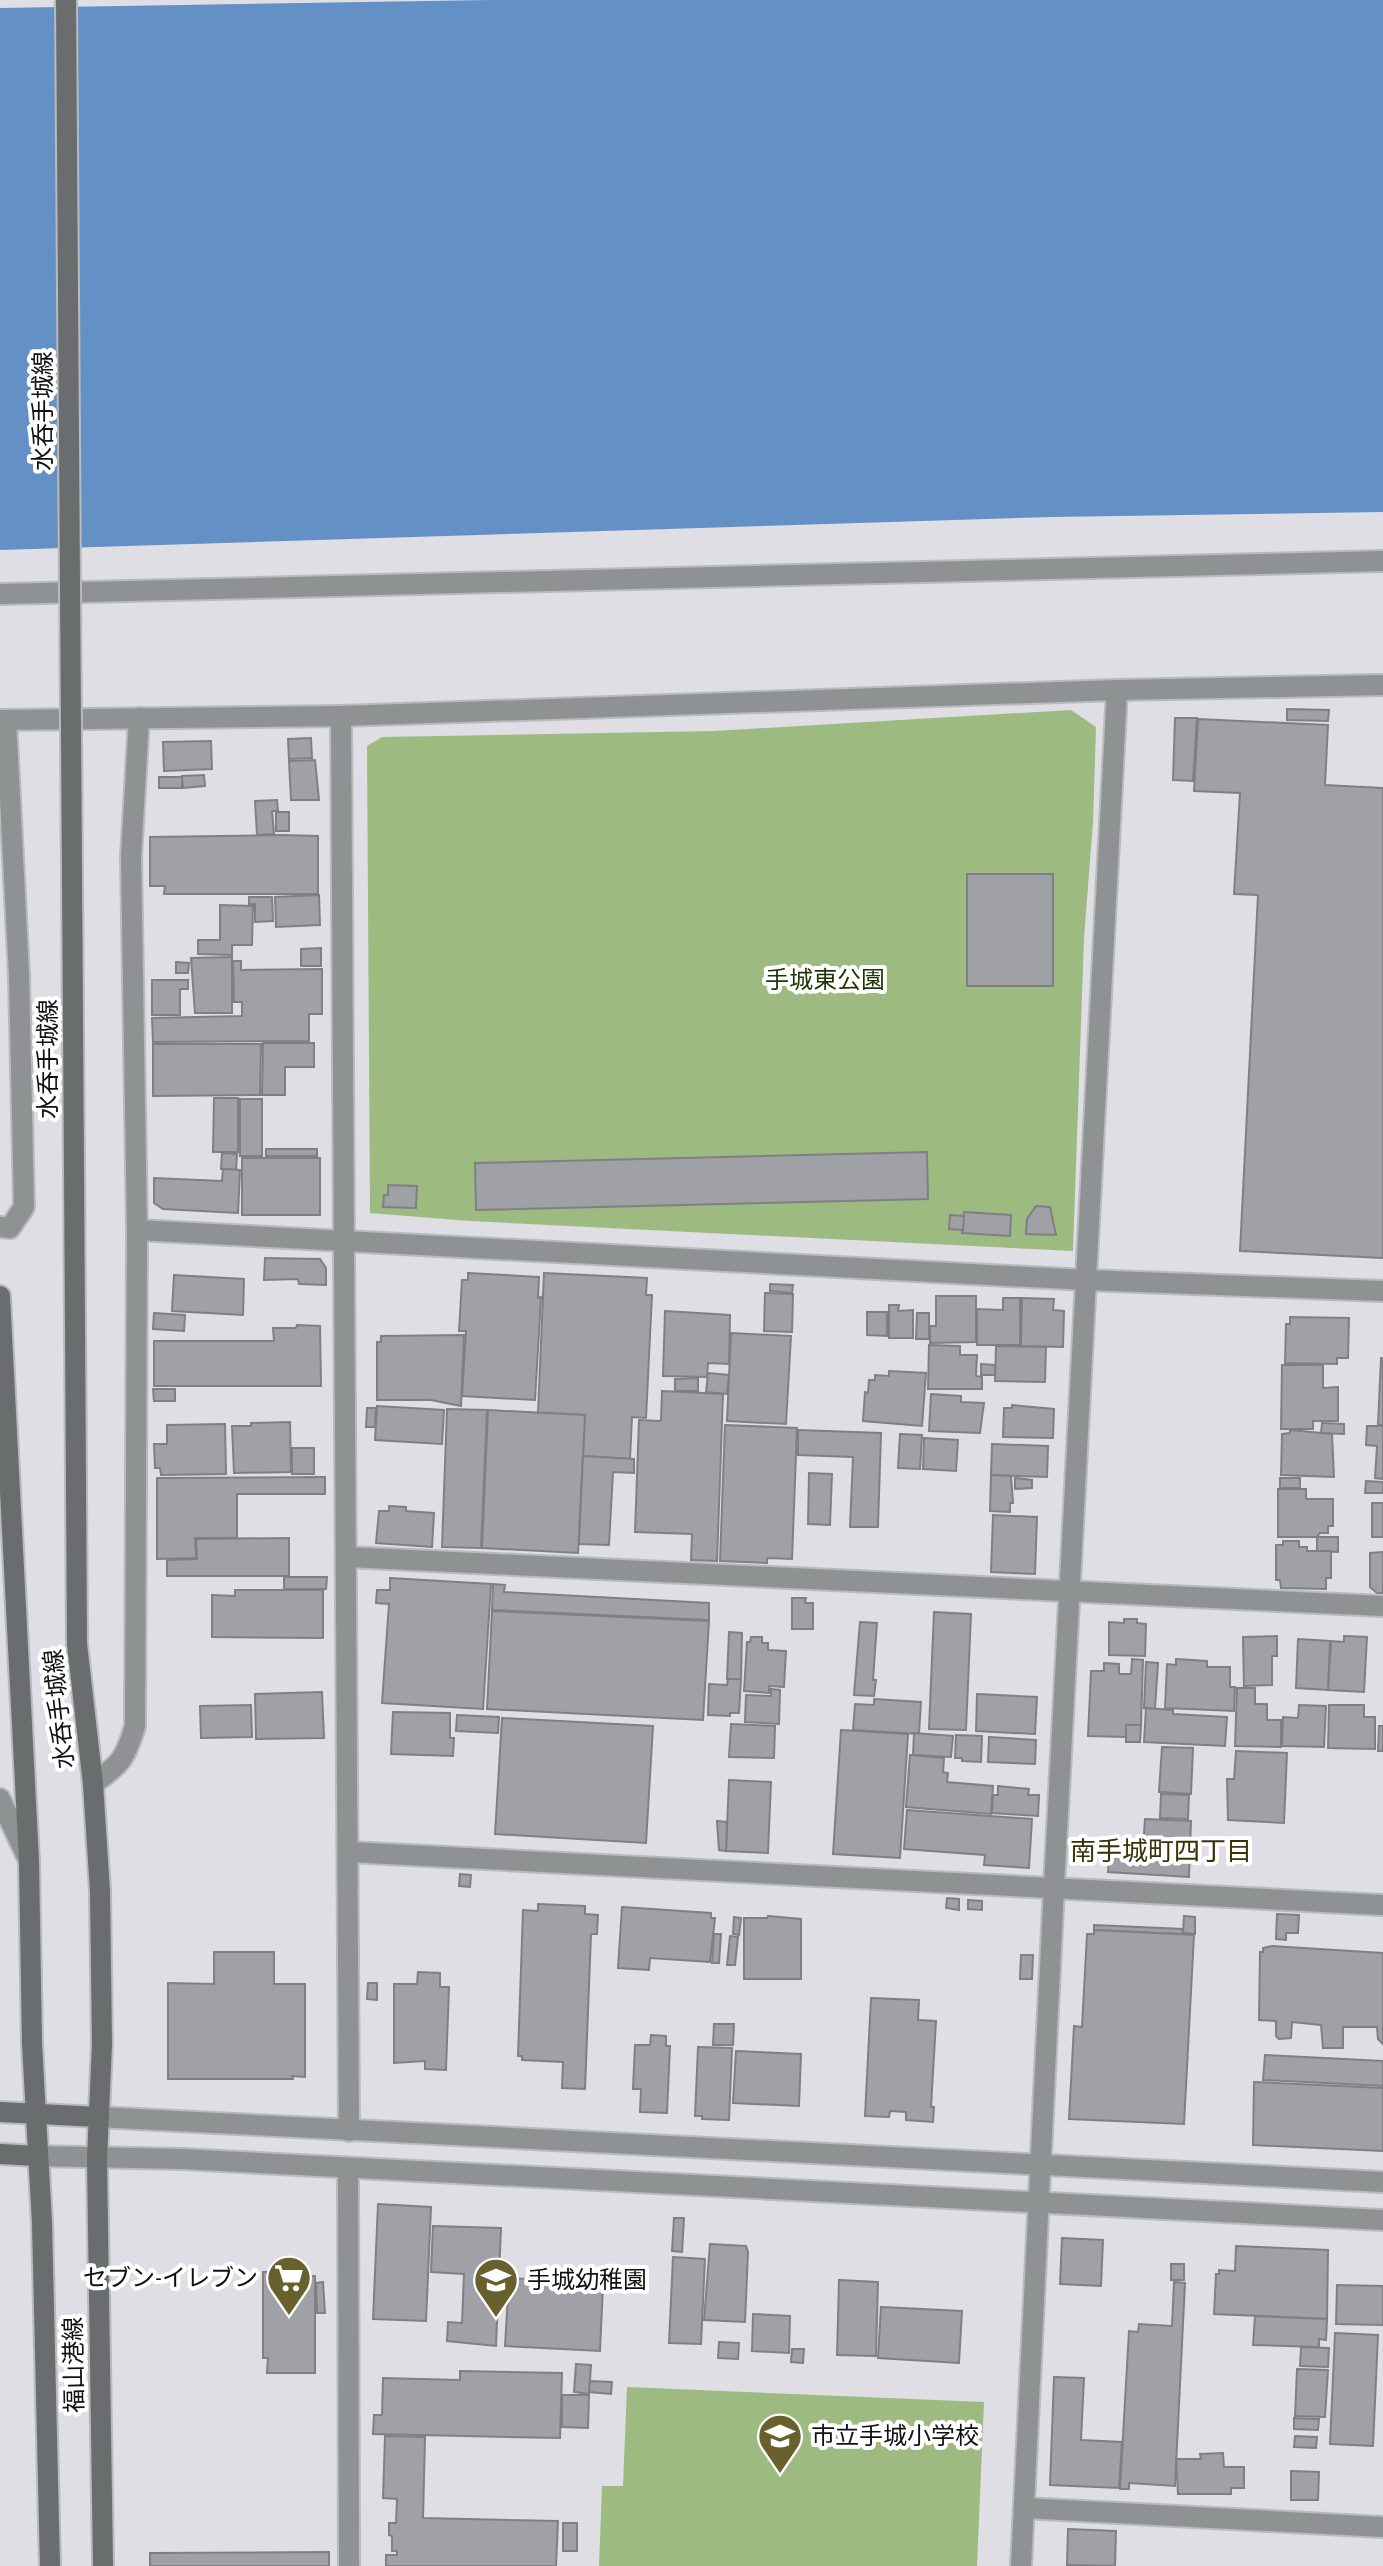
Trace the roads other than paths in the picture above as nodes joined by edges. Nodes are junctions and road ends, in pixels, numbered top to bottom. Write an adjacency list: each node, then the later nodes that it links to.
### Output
1 (66, 0): 18 (main road, 水呑手城線, bridge)
2 (1383, 561): 3 (street)
3 (0, 594)
4 (1383, 685): 5 (street)
5 (1117, 690): 6 (street); 12 (street)
6 (341, 716): 7 (street); 11 (street)
7 (139, 718): 8 (street); 10 (street)
8 (3, 720): 9 (street)
9 (0, 1227)
10 (137, 1230): 11 (street); 18 (street)
11 (346, 1243): 12 (street); 15 (street)
12 (1086, 1280): 13 (street); 16 (street)
13 (1383, 1291)
14 (0, 1296): 21 (main road, 水呑手城線)
15 (347, 1557): 16 (street); 20 (street)
16 (1070, 1591): 17 (street); 22 (street)
17 (1383, 1606)
18 (93, 1784): 26 (main road, 水呑手城線)
19 (0, 1799): 21 (street)
20 (349, 1852): 22 (street); 27 (street)
21 (29, 1861): 25 (main road, 水呑手城線)
22 (1054, 1886): 23 (street); 31 (street)
23 (1383, 1905)
24 (0, 2112): 25 (main road)
25 (34, 2113): 26 (main road); 29 (main road, 水呑手城線)
26 (98, 2117): 27 (street); 30 (main road, 福山港線)
27 (349, 2131): 31 (street)
28 (0, 2154): 29 (main road)
29 (36, 2156): 30 (street); 38 (main road, 福山港線)
30 (97, 2159): 32 (street); 39 (main road, 福山港線)
31 (1041, 2165): 33 (street); 34 (street)
32 (348, 2170): 34 (street); 40 (street)
33 (1383, 2182)
34 (1040, 2202): 35 (street); 36 (street)
35 (1383, 2220)
36 (1024, 2508): 37 (street); 41 (street)
37 (1383, 2527)
38 (50, 2566)
39 (103, 2566)
40 (349, 2566)
41 (1021, 2566)

